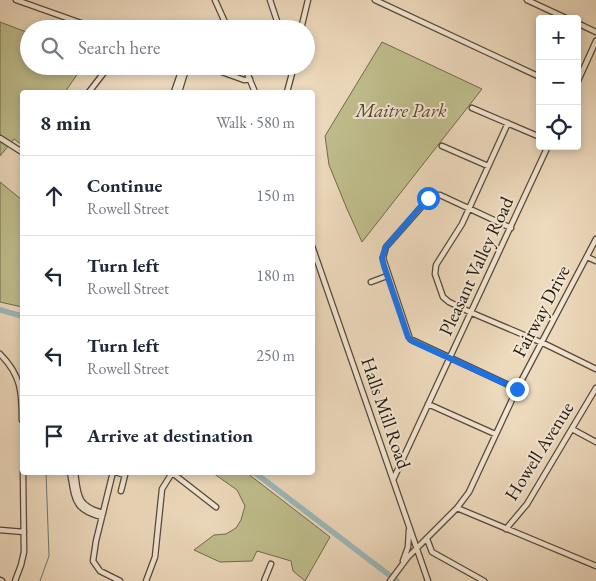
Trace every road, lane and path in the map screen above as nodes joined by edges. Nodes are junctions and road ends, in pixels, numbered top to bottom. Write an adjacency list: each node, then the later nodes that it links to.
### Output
1 (16, 0): 8 (street)
2 (215, 0): 9 (street)
3 (270, 0): 10 (street)
4 (308, 0): 11 (street)
5 (375, 0): 22 (street)
6 (527, 0): 7 (street)
7 (559, 15)
8 (73, 20)
9 (224, 20)
10 (277, 20)
11 (303, 20)
12 (581, 25): 13 (street)
13 (596, 32)
14 (596, 41): 15 (street)
15 (581, 74)
16 (102, 75): 24 (street)
17 (180, 75): 25 (street)
18 (184, 75): 26 (street)
19 (230, 75): 23 (street)
20 (248, 75): 23 (street)
21 (292, 75): 28 (street)
22 (536, 75)
23 (250, 79): 27 (street)
24 (91, 90)
25 (175, 90)
26 (180, 90)
27 (254, 90)
28 (288, 90)
29 (472, 108): 30 (street)
30 (508, 123): 31 (street); 36 (street)
31 (536, 134)
32 (0, 138): 35 (street)
33 (442, 146): 36 (street)
34 (546, 150): 38 (street, Pleasant Valley Road)
35 (20, 151)
36 (488, 166): 37 (street)
37 (469, 208): 38 (street); 43 (street); 45 (street)
38 (511, 228): 45 (street, Pleasant Valley Road)
39 (596, 239): 41 (street, Fairway Drive)
40 (315, 255): 64 (street, Halls Mill Road)
41 (586, 257): 42 (street); 46 (street, Fairway Drive)
42 (596, 261)
43 (387, 276): 44 (street); 48 (street)
44 (371, 282)
45 (472, 313): 46 (street); 48 (street, Pleasant Valley Road)
46 (541, 343): 49 (street); 51 (street, Fairway Drive)
47 (0, 354): 52 (street)
48 (450, 358): 51 (street); 53 (street, Pleasant Valley Road)
49 (596, 369)
50 (596, 388): 54 (street, Howell Avenue)
51 (517, 389): 55 (street, Fairway Drive)
52 (20, 390)
53 (428, 404): 55 (street); 64 (street, Pleasant Valley Road)
54 (572, 429): 56 (street); 70 (street, Howell Avenue)
55 (495, 434): 67 (street, Fairway Drive)
56 (596, 442)
57 (23, 475): 72 (street)
58 (70, 475): 68 (street)
59 (76, 475): 68 (street)
60 (113, 475): 68 (street)
61 (125, 475): 65 (street)
62 (171, 475): 80 (street)
63 (175, 475): 66 (street)
64 (393, 480): 69 (street, Halls Mill Road)
65 (121, 491)
66 (216, 508)
67 (457, 508): 70 (street); 73 (street, Fairway Drive)
68 (102, 515): 79 (street)
69 (409, 526): 74 (street, Halls Mill Road); 77 (street)
70 (506, 529): 76 (street)
71 (0, 530): 72 (street)
72 (24, 532): 78 (street)
73 (427, 539): 74 (street, Fairway Drive); 84 (street)
74 (418, 549): 77 (street); 83 (street, Halls Mill Road)
75 (271, 564): 81 (street)
76 (596, 566)
77 (399, 570): 82 (street)
78 (15, 581)
79 (120, 581)
80 (146, 581)
81 (264, 581)
82 (390, 581)
83 (428, 581)
84 (484, 581)

